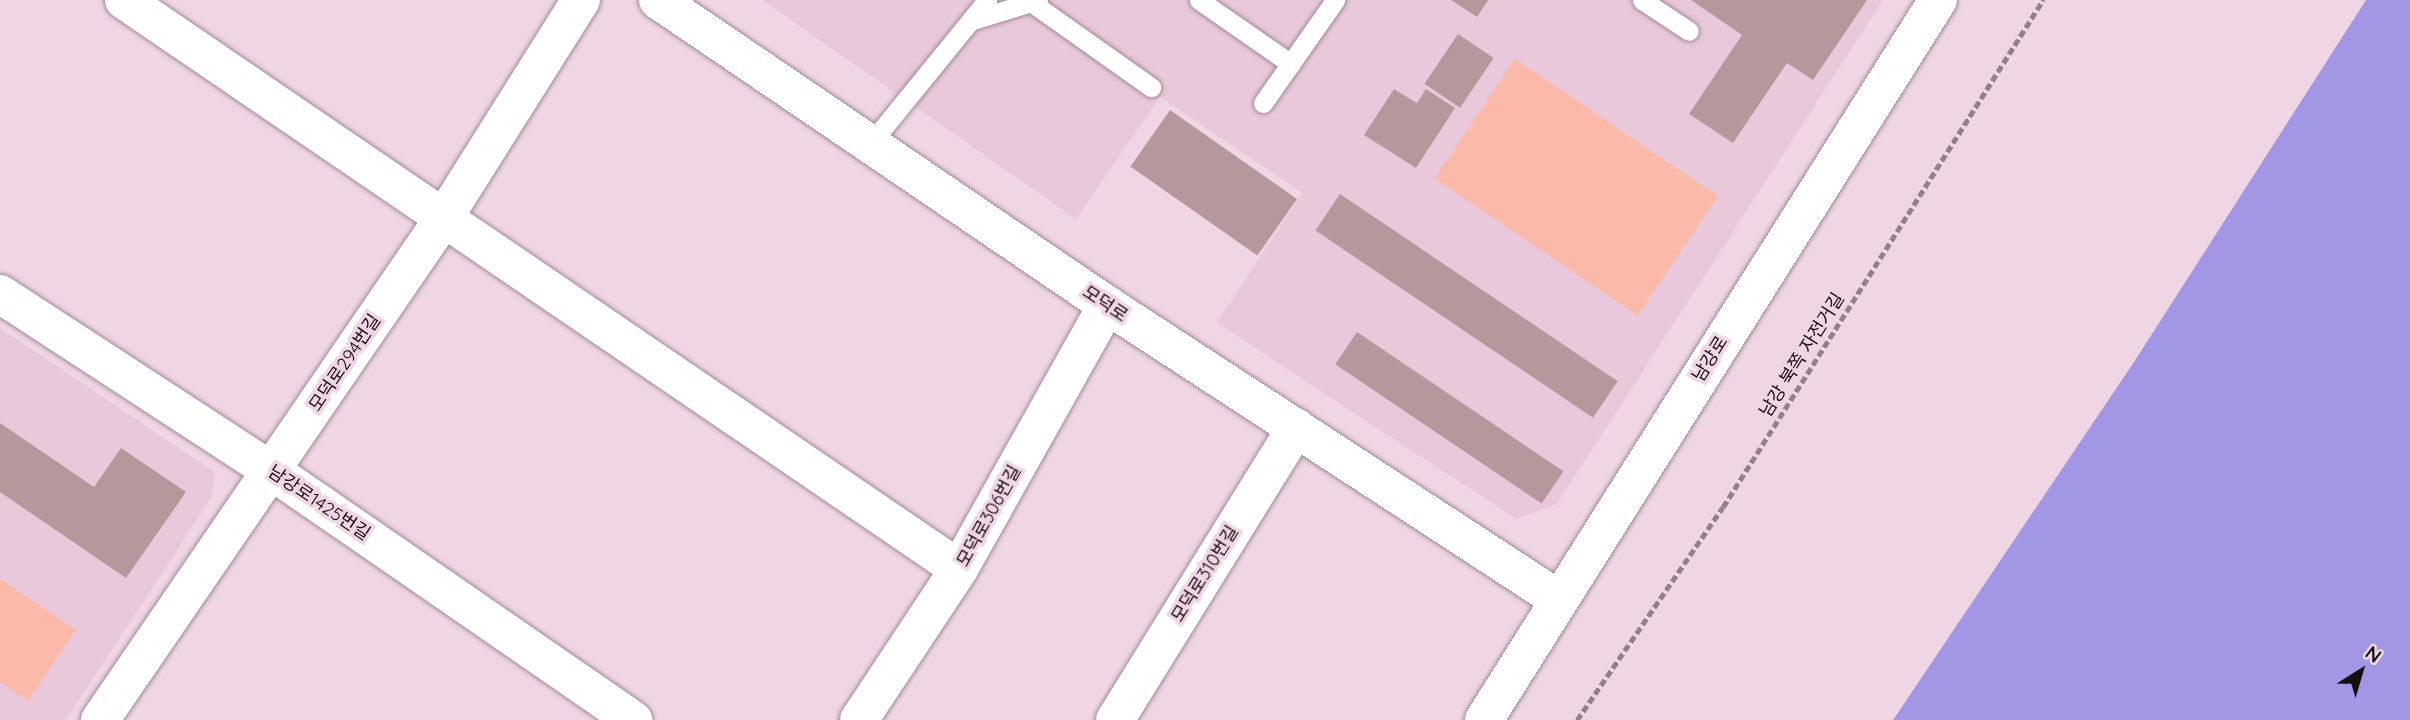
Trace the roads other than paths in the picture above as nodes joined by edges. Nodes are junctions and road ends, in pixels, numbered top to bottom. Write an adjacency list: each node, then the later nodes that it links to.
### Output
1 (124, 0): 16 (street)
2 (581, 0): 16 (street, 모덕로294번길)
3 (987, 0): 10 (lane)
4 (1199, 0): 12 (lane)
5 (1335, 0): 12 (lane)
6 (1642, 0): 11 (lane)
7 (1938, 0): 22 (street, 남강로)
8 (1032, 1): 10 (lane); 13 (lane)
9 (668, 3): 15 (street, 모덕로)
10 (973, 20): 15 (lane)
11 (1689, 31)
12 (1291, 64): 14 (lane)
13 (1150, 87)
14 (1263, 103)
15 (870, 144): 18 (street, 모덕로)
16 (443, 219): 20 (street, 모덕로294번길); 21 (street)
17 (0, 294): 20 (street, 남강로1425번길)
18 (1107, 305): 19 (street, 모덕로); 21 (street, 모덕로306번길)
19 (1296, 428): 22 (street, 모덕로); 26 (street, 모덕로310번길)
20 (272, 471): 23 (street, 모덕로294번길); 24 (street, 남강로1425번길)
21 (959, 569): 25 (street, 모덕로306번길)
22 (1558, 599): 27 (street, 남강로)
23 (100, 720)
24 (633, 720)
25 (859, 720)
26 (1115, 720)
27 (1484, 720)

